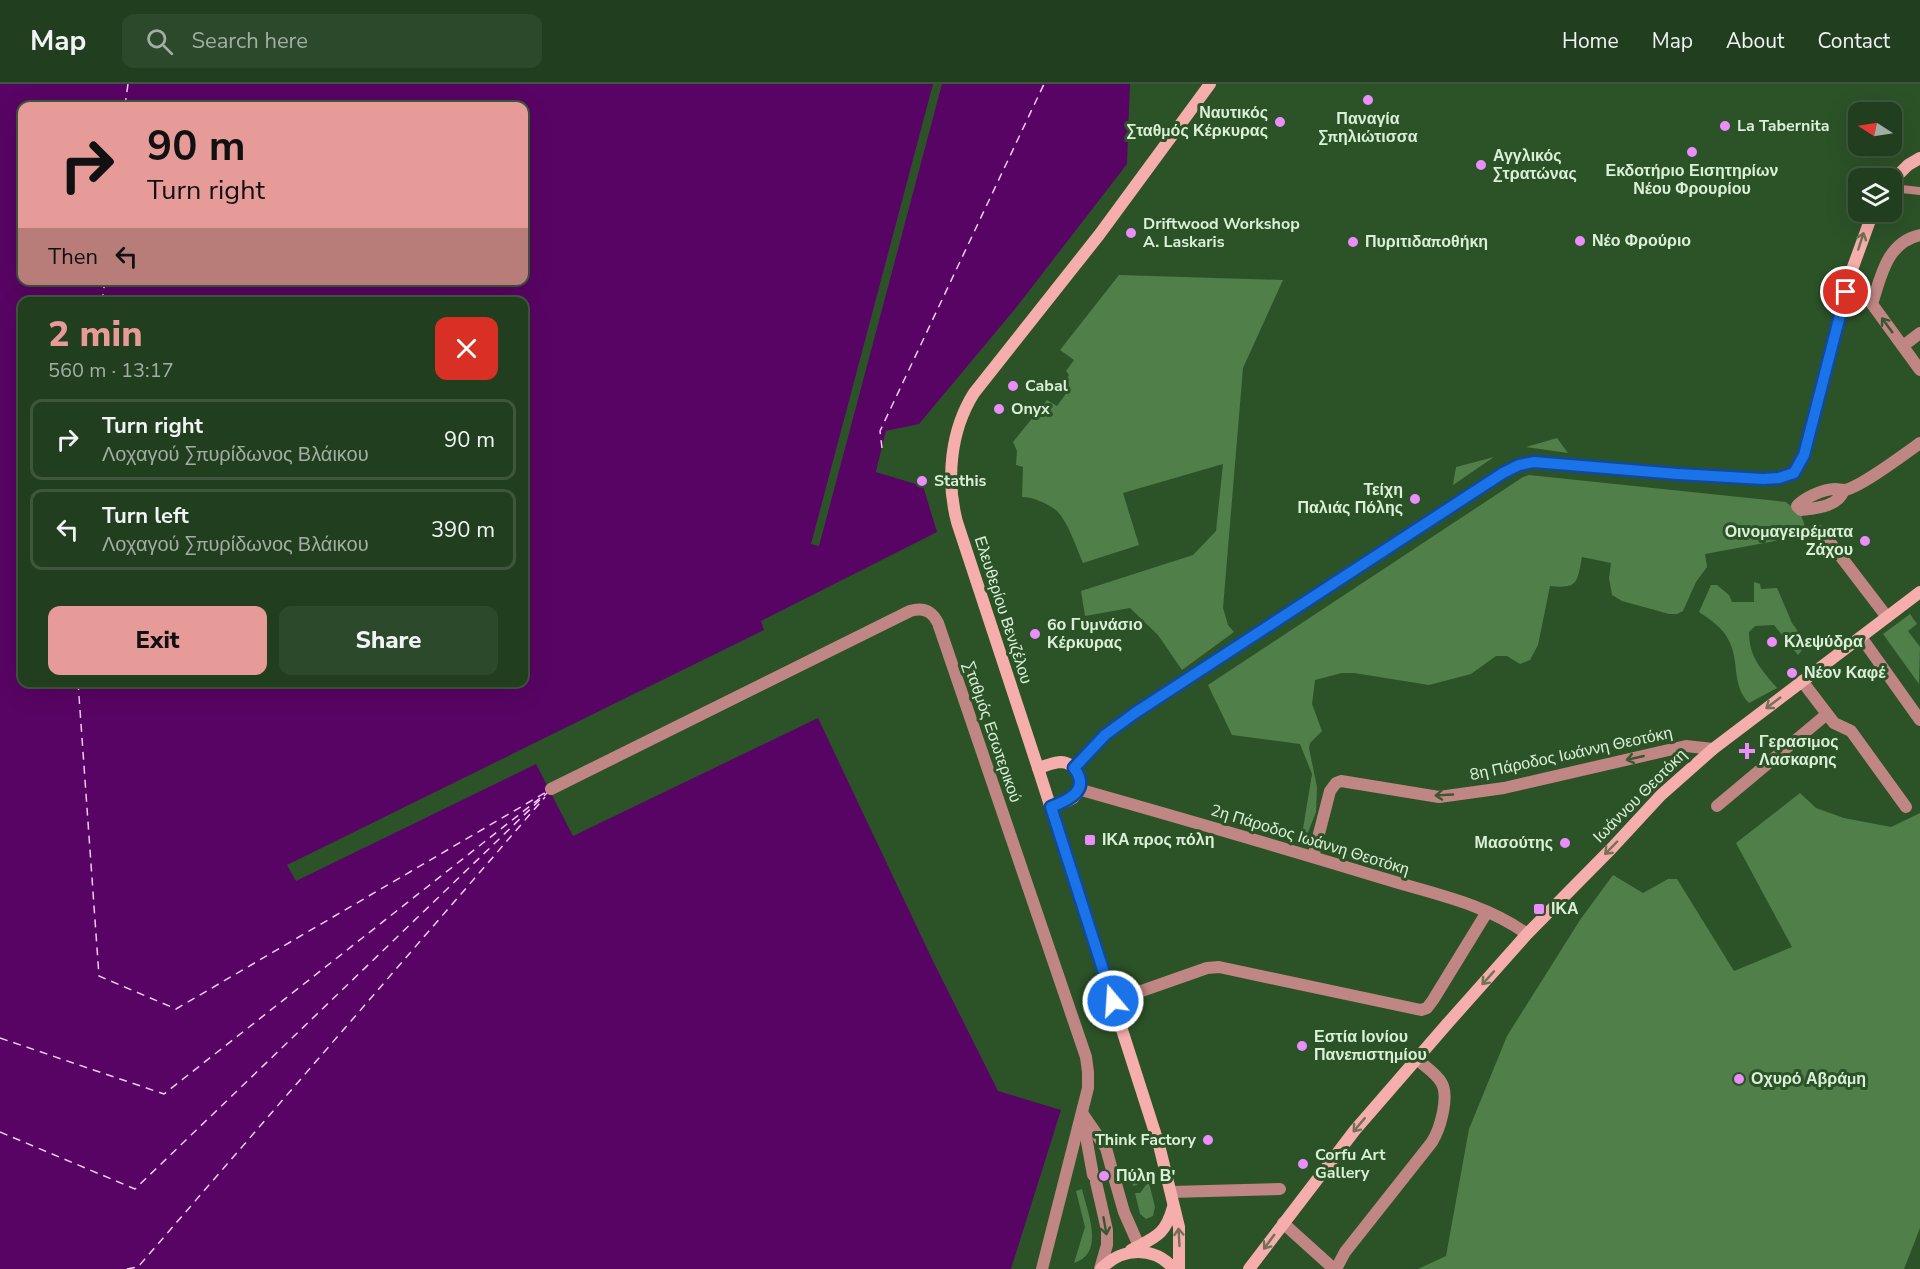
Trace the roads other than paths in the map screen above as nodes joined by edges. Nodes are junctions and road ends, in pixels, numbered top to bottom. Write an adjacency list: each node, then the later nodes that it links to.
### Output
1 (1209, 84): 21 (main road, Ελευθερίου Βενιζέλου)
2 (1920, 158): 3 (main road)
3 (1902, 171)
4 (1902, 189): 5 (street)
5 (1920, 191)
6 (1869, 222): 22 (main road, one-way to 6)
7 (1920, 235): 9 (street, one-way to 7)
8 (1920, 333): 9 (street)
9 (1903, 346): 10 (street)
10 (1920, 370)
11 (1920, 443): 12 (street)
12 (1844, 490)
13 (1814, 531): 15 (street)
14 (1920, 592): 15 (main road, Ιωάννου Θεοτόκη)
15 (1887, 617): 16 (main road, Ιωάννου Θεοτόκη)
16 (1861, 637): 17 (main road, Ιωάννου Θεοτόκη); 19 (street)
17 (1802, 681): 18 (street); 20 (main road, Ιωάννου Θεοτόκη, one-way to 20)
18 (1827, 714): 25 (street); 27 (street)
19 (1920, 720)
20 (1713, 749): 28 (street, 8η Πάροδος Ιωάννη Θεοτόκη, one-way to 28); 30 (main road, Ιωάννου Θεοτόκη, one-way to 30)
21 (1038, 768): 22 (main road); 26 (main road, Ελευθερίου Βενιζέλου)
22 (1074, 768): 24 (main road)
23 (551, 789): 33 (street, Σταθμός Εσωτερικού)
24 (1078, 789): 26 (main road); 28 (street, 2η Πάροδος Ιωάννη Θεοτόκη)
25 (1717, 806)
26 (1051, 807): 31 (main road, Ελευθερίου Βενιζέλου)
27 (1906, 807)
28 (1313, 857): 29 (street, 2η Πάροδος Ιωάννη Θεοτόκη)
29 (1487, 912): 30 (street, 2η Πάροδος Ιωάννη Θεοτόκη); 31 (street)
30 (1527, 934): 32 (main road, Ιωάννου Θεοτόκη, one-way to 32)
31 (1113, 1001): 35 (main road, Ελευθερίου Βενιζέλου)
32 (1417, 1059): 37 (main road, Ιωάννου Θεοτόκη, one-way to 37); 45 (street)
33 (1082, 1113): 38 (street); 40 (street, Σταθμός Εσωτερικού); 41 (street, one-way to 41)
34 (1280, 1189): 35 (street)
35 (1171, 1192): 36 (main road, Ελευθερίου Βενιζέλου)
36 (1173, 1206): 38 (main road); 43 (main road, Ελευθερίου Βενιζέλου, one-way to 36)
37 (1283, 1223): 44 (main road, Ιωάννου Θεοτόκη, one-way to 44); 45 (street)
38 (1138, 1246): 39 (main road)
39 (1125, 1253): 41 (main road); 42 (main road)
40 (1042, 1269)
41 (1101, 1269)
42 (1174, 1269)
43 (1179, 1269)
44 (1249, 1269)
45 (1335, 1269)

